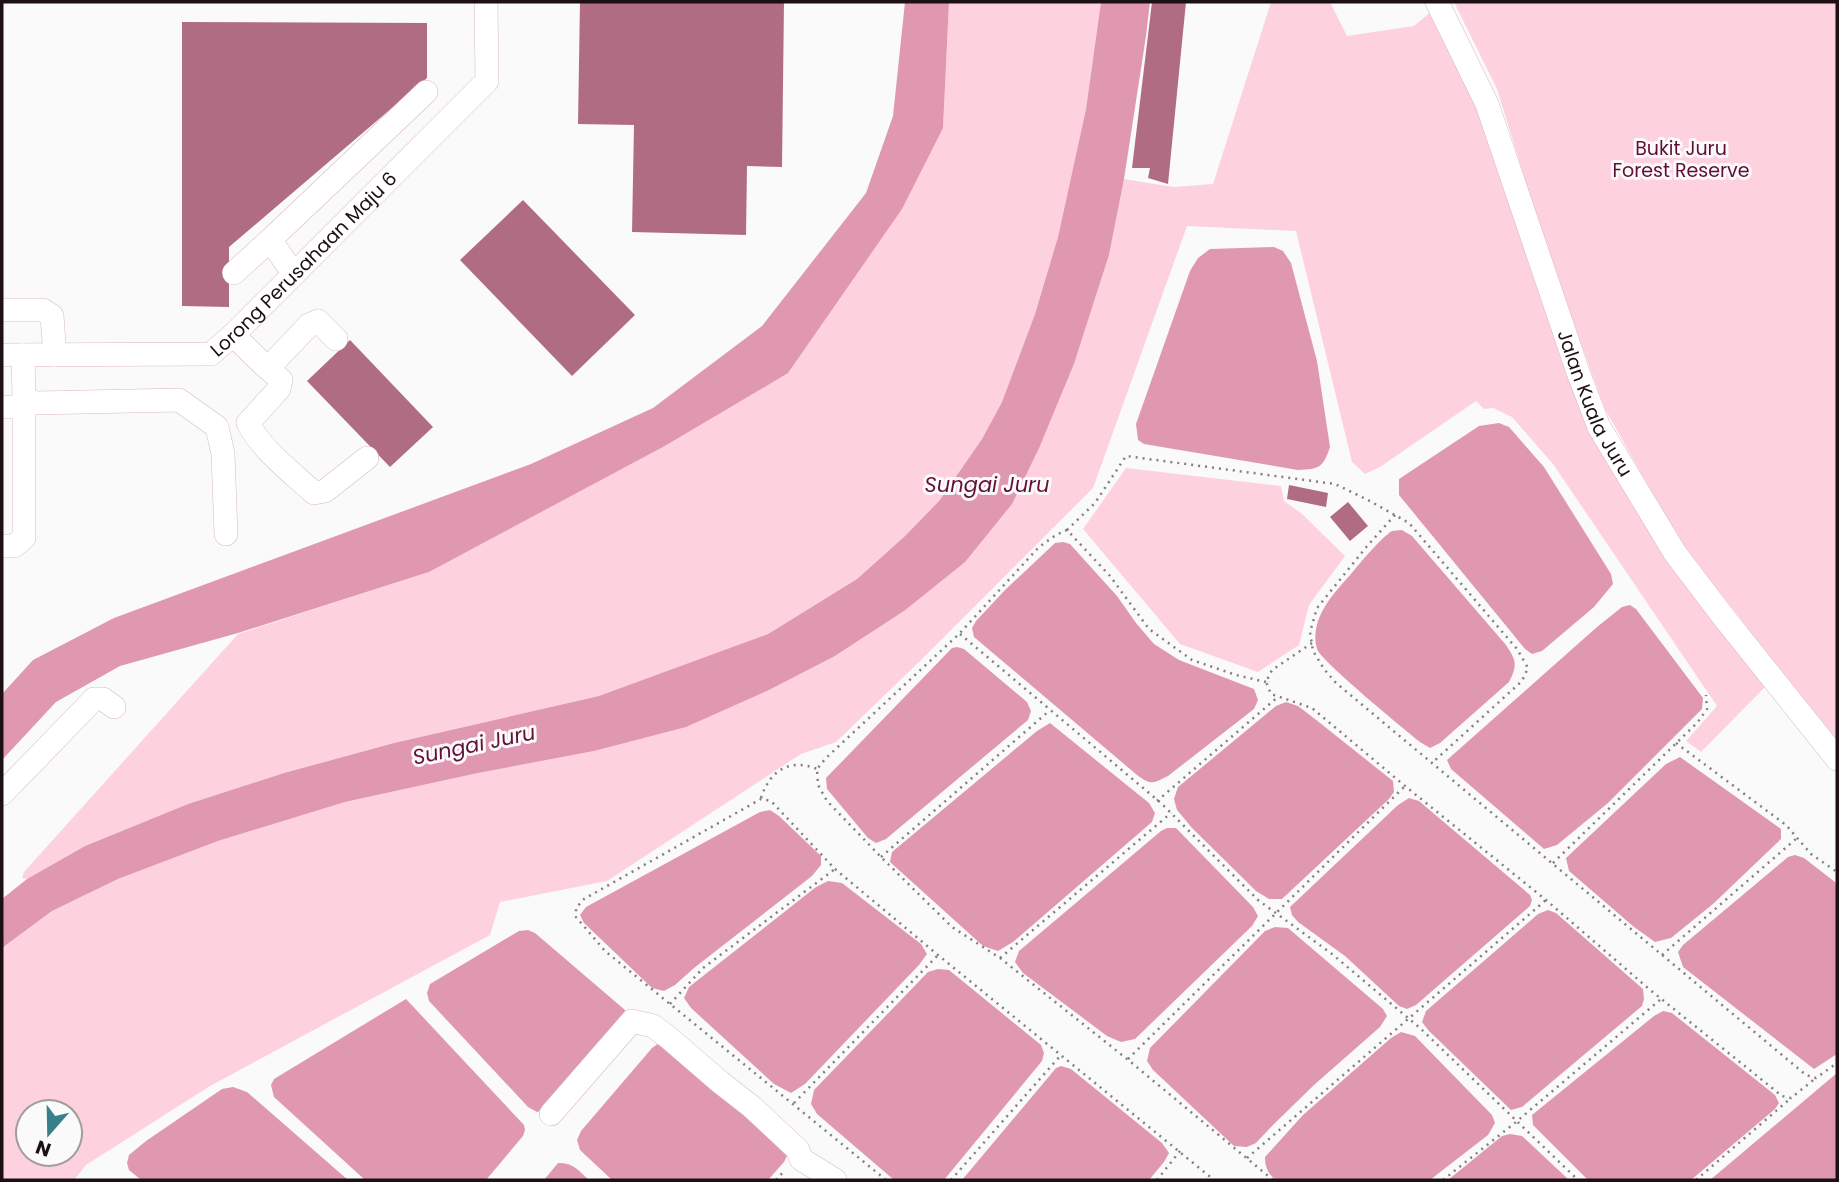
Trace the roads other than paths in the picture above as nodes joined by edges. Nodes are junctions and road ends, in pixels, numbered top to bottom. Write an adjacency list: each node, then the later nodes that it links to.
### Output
1 (486, 2): 6 (street, Lorong Perusahaan Maju 6)
2 (1437, 2): 18 (street, Jalan Kuala Juru)
3 (426, 92): 4 (street)
4 (270, 240): 5 (street); 6 (street)
5 (234, 273)
6 (294, 274): 8 (street, Lorong Perusahaan Maju 6)
7 (2, 310): 11 (street)
8 (233, 334): 11 (street, Lorong Perusahaan Maju 6); 12 (street)
9 (336, 339): 12 (street)
10 (12, 355): 11 (street, Lorong Perusahaan Maju 6); 13 (street)
11 (55, 355)
12 (263, 364): 14 (street)
13 (17, 404): 15 (street); 16 (street)
14 (367, 458)
15 (226, 534)
16 (2, 546)
17 (114, 708): 19 (street)
18 (1837, 759)
19 (2, 794)
20 (551, 1114): 21 (street)
21 (835, 1180)

